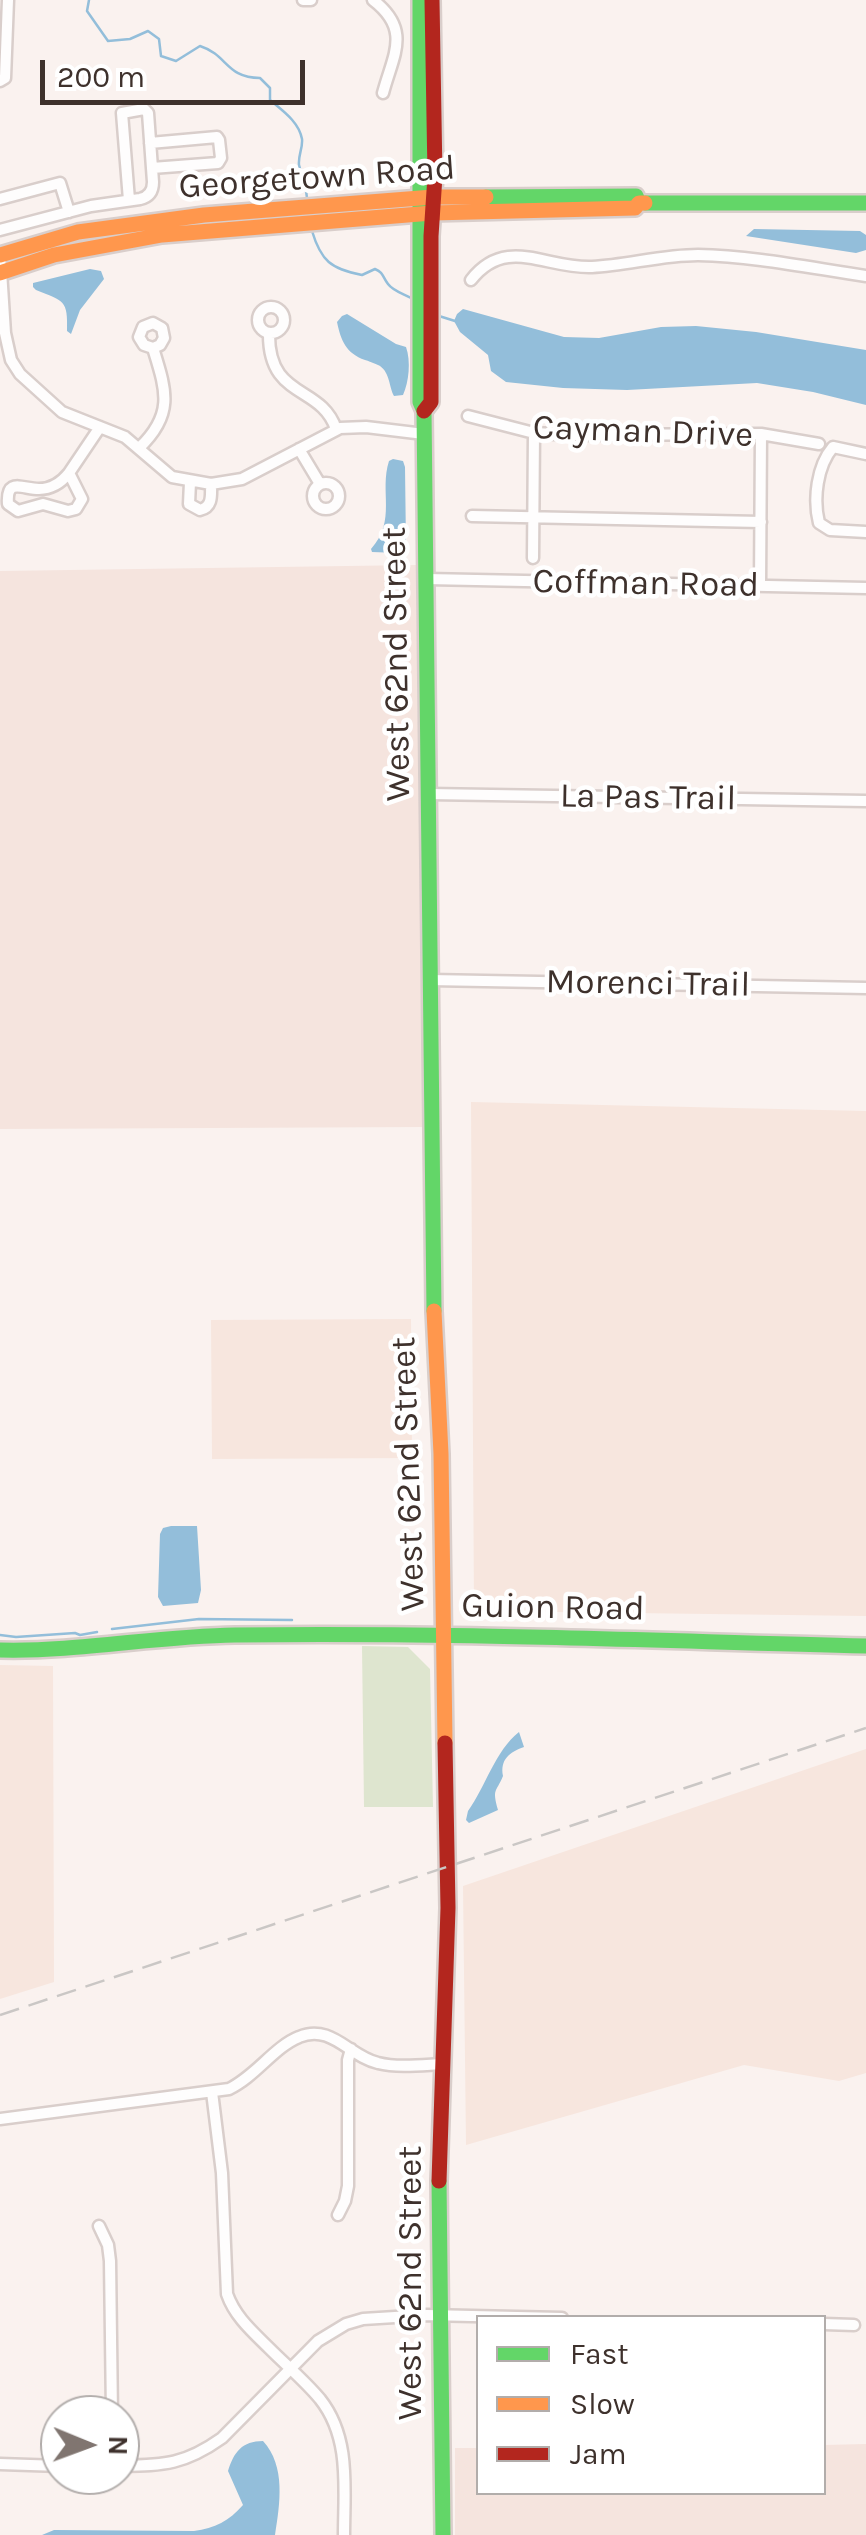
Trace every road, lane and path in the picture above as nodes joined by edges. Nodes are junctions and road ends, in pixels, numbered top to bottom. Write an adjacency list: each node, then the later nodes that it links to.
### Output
1 (8, 0): 9 (street)
2 (303, 0): 3 (street)
3 (311, 0)
4 (373, 0): 7 (street)
5 (420, 0): 8 (street, West 62nd Street)
6 (432, 0): 8 (street, West 62nd Street)
7 (397, 40): 8 (street); 10 (street)
8 (426, 40): 16 (street, West 62nd Street)
9 (0, 82)
10 (383, 93)
11 (150, 142): 12 (street); 12 (street); 14 (street)
12 (152, 168): 14 (street)
13 (0, 198): 17 (street)
14 (129, 200): 17 (street)
15 (866, 203): 16 (street, Georgetown Road)
16 (427, 205): 18 (street, Georgetown Road); 24 (street, West 62nd Street)
17 (70, 212): 19 (street)
18 (287, 216): 20 (street, Georgetown Road); 21 (street, Georgetown Road)
19 (0, 228)
20 (0, 255): 21 (street)
21 (0, 273): 29 (street)
22 (866, 276): 23 (street)
23 (471, 280)
24 (425, 286): 27 (street, West 62nd Street); 27 (street, West 62nd Street)
25 (269, 333): 30 (street)
26 (152, 348): 35 (street)
27 (424, 411): 32 (street, West 62nd Street)
28 (468, 416): 31 (street, Cayman Drive)
29 (100, 427): 35 (street); 38 (street)
30 (336, 429): 32 (street); 36 (street)
31 (534, 433): 33 (street, Cayman Drive); 43 (street)
32 (424, 434): 47 (street, West 62nd Street)
33 (761, 434): 34 (street, Cayman Drive); 44 (street)
34 (819, 444)
35 (139, 448): 39 (street)
36 (299, 449): 40 (street); 41 (street)
37 (866, 454): 45 (street)
38 (69, 473): 38 (street)
39 (190, 482): 40 (street); 40 (street)
40 (211, 484)
41 (320, 484)
42 (472, 516): 43 (street)
43 (533, 516): 44 (street); 46 (street)
44 (761, 522): 48 (street)
45 (866, 532)
46 (533, 558)
47 (426, 579): 48 (street, Coffman Road); 50 (street, West 62nd Street)
48 (760, 586): 49 (street, Coffman Road)
49 (866, 588)
50 (430, 794): 51 (street, La Pas Trail); 52 (street, West 62nd Street)
51 (866, 801)
52 (430, 980): 53 (street, Morenci Trail); 54 (street, West 62nd Street)
53 (866, 988)
54 (444, 1636): 55 (street, Guion Road); 56 (street, Guion Road); 58 (street, West 62nd Street)
55 (866, 1646)
56 (0, 1650)
57 (351, 2049): 58 (street); 59 (street); 61 (street)
58 (442, 2064): 63 (street, West 62nd Street)
59 (212, 2092): 60 (street); 67 (street)
60 (0, 2119)
61 (338, 2215)
62 (99, 2226): 68 (street)
63 (441, 2314): 64 (street); 67 (street); 73 (street, West 62nd Street)
64 (476, 2315)
65 (826, 2324): 66 (street)
66 (854, 2324)
67 (290, 2368): 71 (street); 72 (street)
68 (112, 2395)
69 (0, 2464): 70 (street)
70 (40, 2465)
71 (140, 2465)
72 (344, 2535)
73 (443, 2535)

